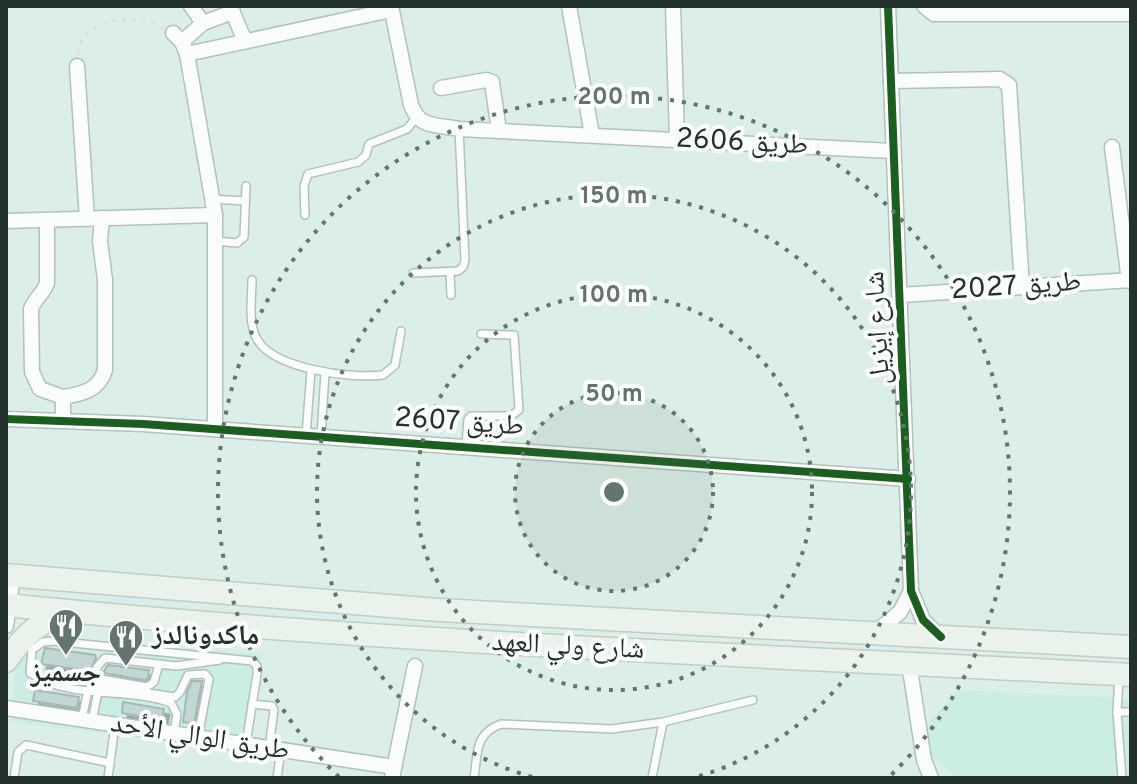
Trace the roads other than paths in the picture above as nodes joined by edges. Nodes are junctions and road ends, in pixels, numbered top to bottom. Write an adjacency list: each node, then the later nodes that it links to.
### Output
1 (191, 6): 10 (street)
2 (569, 6): 19 (street)
3 (673, 6): 20 (street)
4 (888, 6): 14 (street, شارع إيزيل)
5 (924, 6): 8 (street)
6 (391, 8): 11 (street); 16 (street)
7 (232, 9): 10 (street); 11 (street)
8 (1059, 10): 9 (street)
9 (1131, 14)
10 (203, 23): 12 (street)
11 (245, 41): 12 (street)
12 (181, 43): 24 (street)
13 (77, 66): 29 (street)
14 (891, 81): 22 (street, شارع إيزيل); 37 (street)
15 (441, 88): 18 (street)
16 (416, 118): 17 (street, طريق 2606); 27 (lane)
17 (459, 129): 18 (street, طريق 2606); 33 (lane)
18 (499, 131): 19 (street, طريق 2606)
19 (592, 135): 20 (street, طريق 2606)
20 (677, 140): 22 (street, طريق 2606)
21 (1112, 147): 36 (street)
22 (892, 151): 39 (street, شارع إيزيل)
23 (246, 186): 25 (lane)
24 (212, 199): 25 (lane); 26 (street)
25 (245, 201): 32 (lane)
26 (215, 215): 28 (street); 32 (street)
27 (305, 215)
28 (102, 218): 29 (street); 44 (street)
29 (87, 219): 30 (street)
30 (47, 220): 31 (street); 44 (street)
31 (6, 221)
32 (215, 241): 47 (street)
33 (450, 272): 34 (lane); 38 (lane)
34 (413, 273)
35 (252, 280): 42 (lane)
36 (1130, 280): 37 (street, طريق 2027)
37 (1022, 286): 39 (street, طريق 2027)
38 (451, 295)
39 (901, 295): 50 (street, شارع إيزيل)
40 (401, 331): 43 (lane)
41 (481, 334): 49 (lane)
42 (311, 371): 43 (lane); 48 (lane)
43 (325, 373): 48 (lane)
44 (63, 397): 46 (street)
45 (6, 419): 46 (street, طريق 2607)
46 (63, 421): 47 (street, طريق 2607)
47 (215, 429): 48 (street, طريق 2607)
48 (314, 436): 49 (street, طريق 2607)
49 (466, 445): 50 (street, طريق 2607)
50 (908, 479): 51 (street, شارع إيزيل)
51 (911, 591): 54 (street); 56 (street, شارع إيزيل)
52 (8, 595): 53 (main road, شارع ولي العهد); 54 (main road, شارع ولي العهد)
53 (68, 612): 59 (main road); 60 (main road, شارع ولي العهد)
54 (873, 634): 55 (main road, شارع ولي العهد)
55 (910, 637): 56 (main road, شارع ولي العهد); 60 (main road)
56 (941, 637): 57 (main road, شارع ولي العهد)
57 (1131, 647)
58 (234, 658): 61 (lane); 64 (lane); 66 (lane)
59 (6, 661)
60 (909, 663): 63 (main road, شارع ولي العهد); 84 (street)
61 (159, 664): 64 (lane); 64 (lane)
62 (415, 666): 78 (street, طريق الوالي الأحد)
63 (1125, 675): 68 (lane)
64 (94, 687): 70 (lane); 73 (lane); 74 (lane)
65 (753, 700): 71 (lane)
66 (252, 704): 75 (lane); 76 (lane)
67 (6, 708): 70 (street, طريق الوالي الأحد)
68 (1117, 712): 69 (lane); 85 (lane)
69 (1131, 712)
70 (87, 720): 72 (street, طريق الوالي الأحد)
71 (663, 722): 82 (lane); 83 (lane)
72 (115, 725): 73 (street, طريق الوالي الأحد); 77 (lane)
73 (174, 734): 74 (street, طريق الوالي الأحد)
74 (198, 737): 75 (street, طريق الوالي الأحد)
75 (246, 744): 76 (street, طريق الوالي الأحد)
76 (275, 749): 78 (street, طريق الوالي الأحد); 81 (lane)
77 (110, 763): 79 (lane); 80 (lane)
78 (393, 772)
79 (11, 777)
80 (108, 778)
81 (277, 778)
82 (474, 778)
83 (652, 778)
84 (931, 778)
85 (1122, 778)

